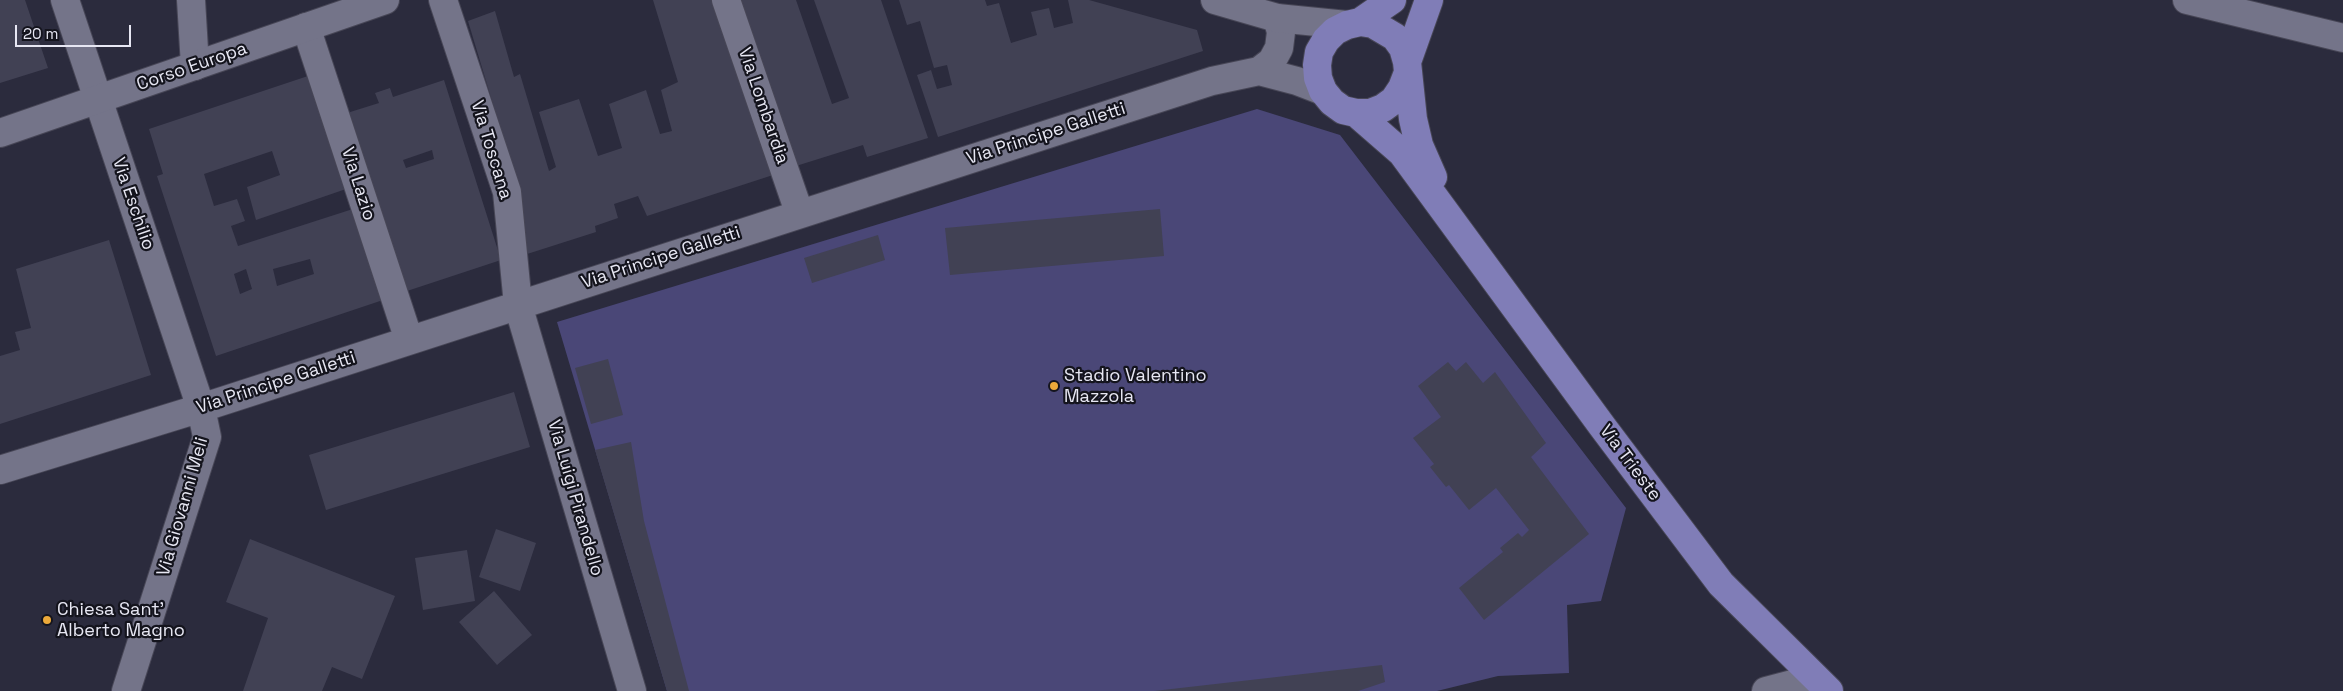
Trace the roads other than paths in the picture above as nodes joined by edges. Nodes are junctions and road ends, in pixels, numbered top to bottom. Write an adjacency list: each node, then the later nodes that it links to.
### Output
1 (65, 0): 18 (street, Via Eschilio)
2 (191, 0): 14 (street)
3 (385, 0): 12 (street, Corso Europa)
4 (443, 0): 23 (street, Via Toscana)
5 (726, 0): 21 (street, Via Lombardia)
6 (1215, 0): 10 (street)
7 (1392, 0): 11 (main road)
8 (1429, 0): 15 (main road)
9 (2188, 0): 13 (street)
10 (1277, 18): 11 (street); 16 (street)
11 (1354, 24): 15 (main road); 17 (main road)
12 (306, 27): 14 (street, Corso Europa); 24 (street, Via Lazio)
13 (2343, 38)
14 (195, 66): 18 (street, Corso Europa)
15 (1407, 68): 19 (main road); 22 (main road)
16 (1259, 71): 17 (street, Via Principe Galletti); 21 (street, Via Principe Galletti)
17 (1323, 91): 19 (main road)
18 (97, 100): 20 (street, Corso Europa); 25 (street, Via Eschilio)
19 (1356, 113): 22 (main road)
20 (0, 133)
21 (799, 212): 23 (street, Via Principe Galletti)
22 (1451, 217): 27 (main road, Via Trieste)
23 (518, 305): 24 (street, Via Principe Galletti); 29 (street, Via Luigi Pirandello)
24 (409, 340): 25 (street, Via Principe Galletti)
25 (201, 408): 26 (street, Via Principe Galletti); 28 (street, Via Giovanni Meli)
26 (0, 470)
27 (1822, 684): 30 (street)
28 (126, 691)
29 (632, 691)
30 (1766, 691)

